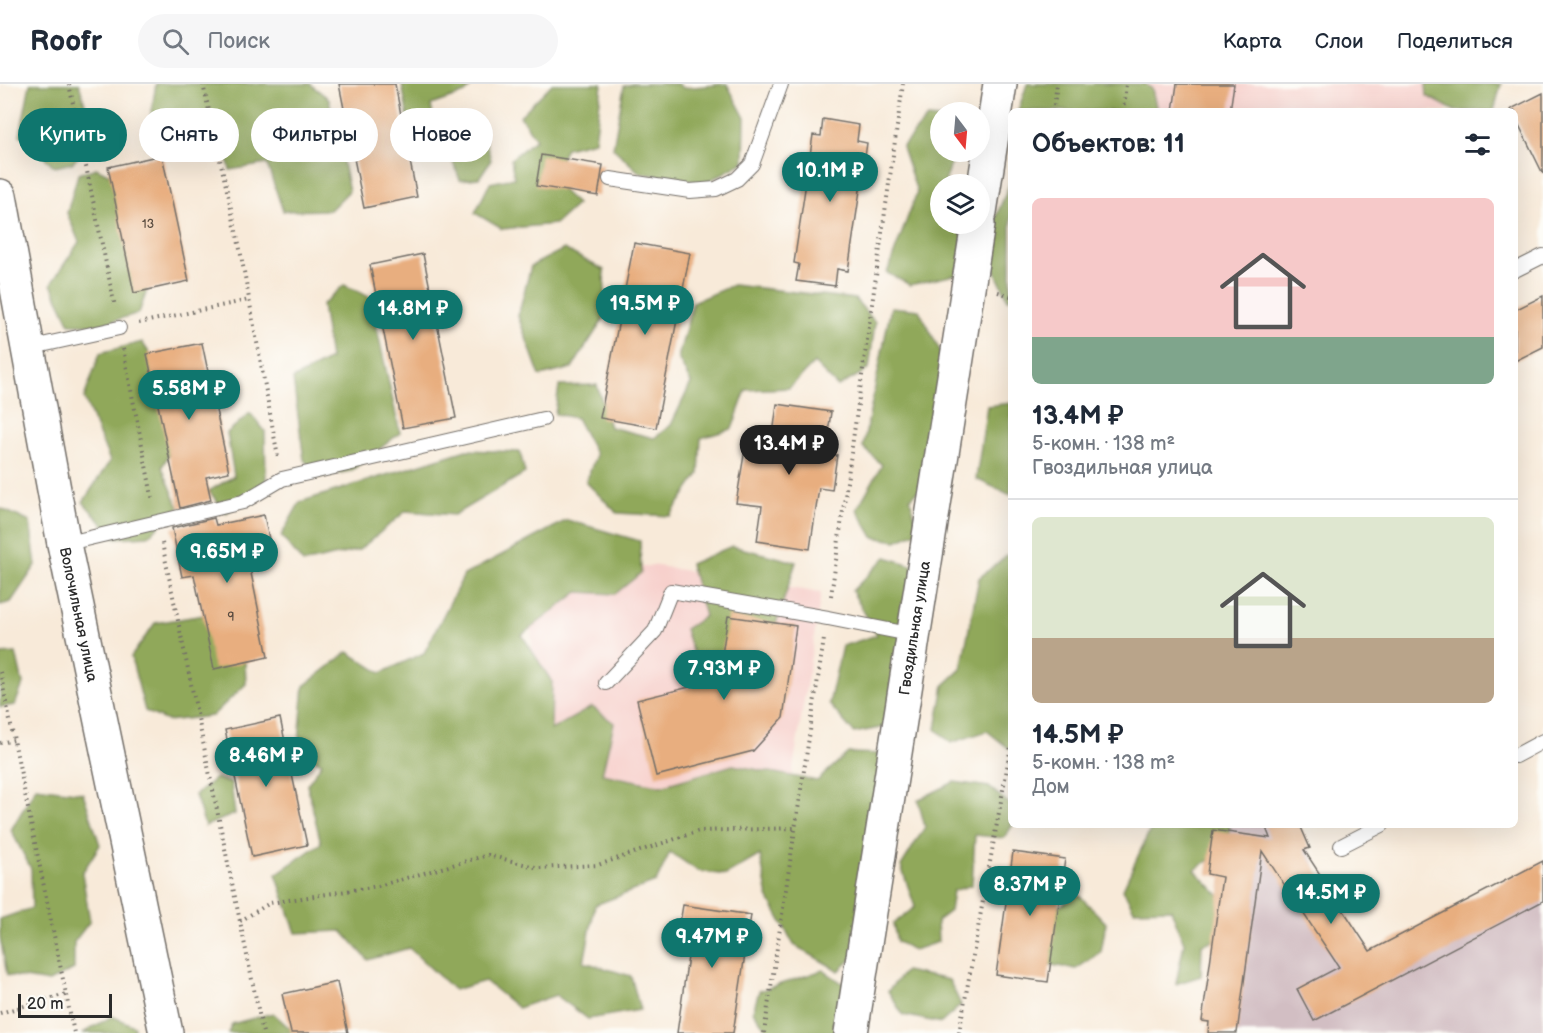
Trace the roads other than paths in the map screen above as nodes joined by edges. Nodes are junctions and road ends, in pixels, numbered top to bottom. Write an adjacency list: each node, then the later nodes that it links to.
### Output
1 (781, 84): 4 (lane)
2 (1000, 84): 3 (street)
3 (986, 174)
4 (610, 179)
5 (0, 196): 10 (street, Волочильная улица)
6 (976, 234): 13 (street, Гвоздильная улица)
7 (1543, 255): 8 (lane)
8 (1518, 268)
9 (119, 328): 10 (lane)
10 (28, 348): 12 (street, Волочильная улица)
11 (543, 419): 12 (lane)
12 (64, 544): 19 (street, Волочильная улица)
13 (914, 635): 14 (lane); 20 (street, Гвоздильная улица)
14 (606, 683)
15 (1543, 741): 16 (lane)
16 (1518, 754)
17 (1376, 828): 18 (lane)
18 (1341, 846)
19 (166, 1033)
20 (851, 1033)

